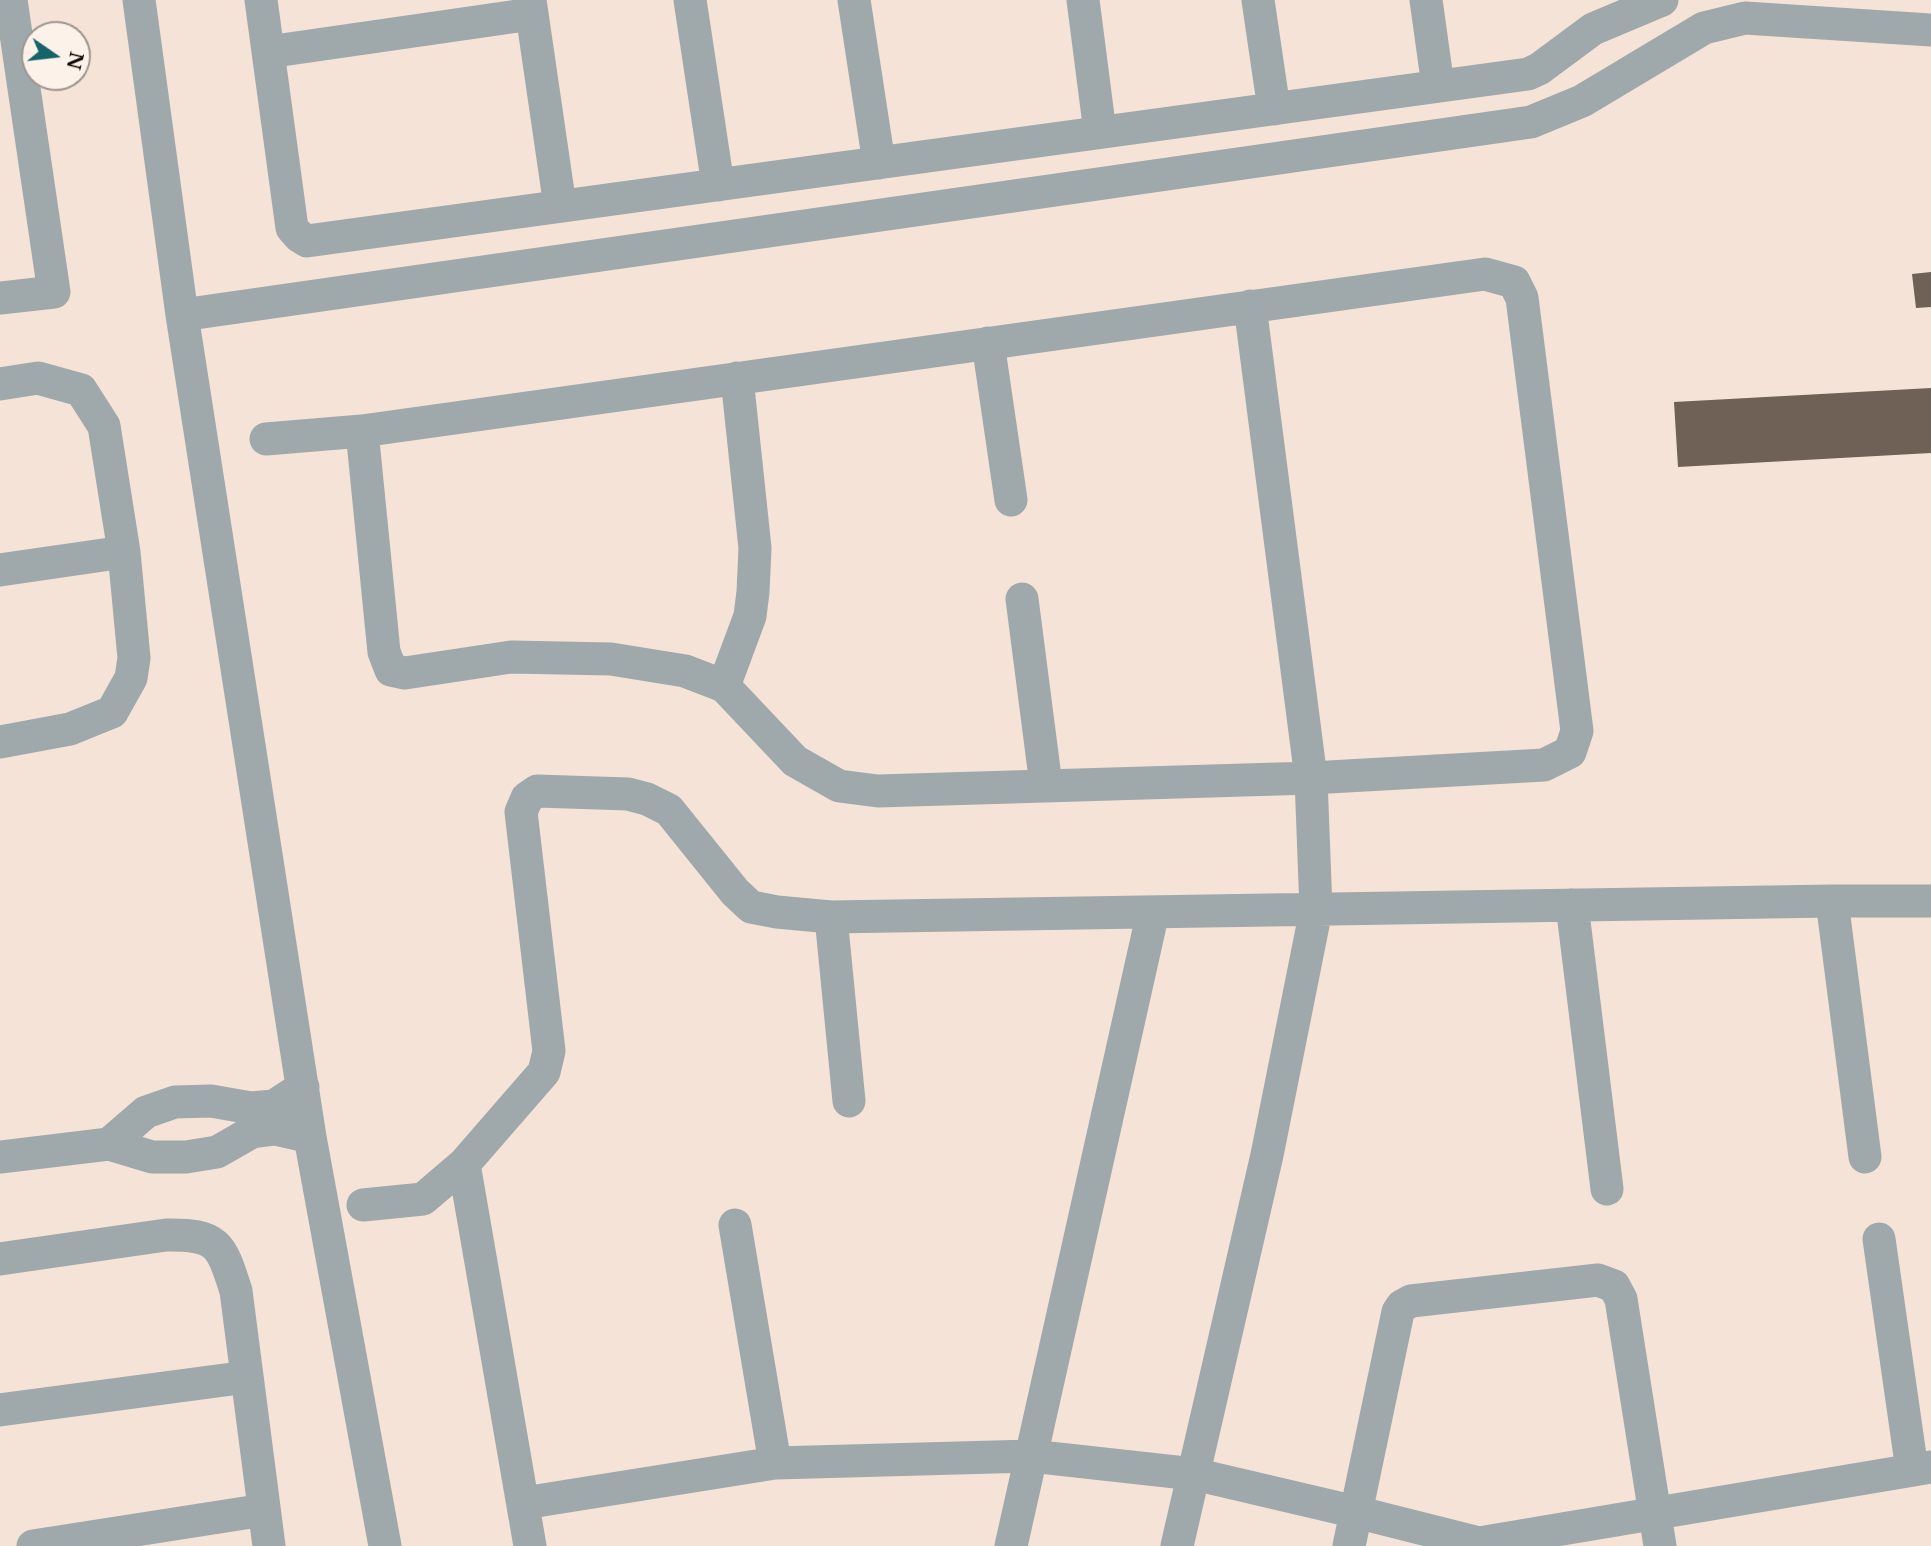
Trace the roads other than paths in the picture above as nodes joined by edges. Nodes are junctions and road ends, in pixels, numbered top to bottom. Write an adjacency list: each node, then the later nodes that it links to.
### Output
1 (10, 0): 15 (street)
2 (139, 0): 23 (street)
3 (261, 0): 13 (street)
4 (690, 0): 19 (street)
5 (854, 0): 18 (street)
6 (1083, 0): 17 (street)
7 (1258, 0): 16 (street)
8 (1426, 0): 14 (street)
9 (1662, 0): 11 (street)
10 (531, 7): 13 (street); 20 (street)
11 (1592, 15): 14 (street)
12 (1931, 30): 23 (street)
13 (268, 52): 20 (street)
14 (1438, 86): 16 (street)
15 (12, 93): 21 (street)
16 (1274, 109): 17 (street)
17 (1100, 132): 18 (street)
18 (878, 163): 19 (street)
19 (718, 185): 20 (street)
20 (560, 206)
21 (0, 298)
22 (1250, 306): 24 (street); 35 (street); 35 (street)
23 (182, 315): 43 (street)
24 (988, 344): 25 (street); 29 (street)
25 (737, 378): 27 (street); 33 (street)
26 (0, 384): 30 (street)
27 (362, 431): 28 (street); 33 (street)
28 (266, 439)
29 (1012, 500)
30 (124, 552): 31 (street); 34 (street)
31 (0, 570)
32 (1022, 599): 36 (street)
33 (724, 686): 36 (street)
34 (0, 742)
35 (1311, 778): 36 (street); 40 (street)
36 (1046, 785)
37 (1832, 901): 38 (street); 39 (street); 48 (street)
38 (1931, 901)
39 (1572, 905): 40 (street); 50 (street)
40 (1316, 910): 41 (street); 60 (street)
41 (1153, 912): 42 (street); 57 (street)
42 (831, 917): 44 (street); 49 (street)
43 (303, 1087): 45 (street); 46 (street)
44 (849, 1101)
45 (310, 1137): 46 (street); 67 (street)
46 (109, 1144): 47 (street)
47 (0, 1157)
48 (1865, 1157)
49 (464, 1164): 51 (street); 61 (street)
50 (1607, 1189)
51 (363, 1205)
52 (735, 1225): 58 (street)
53 (1880, 1239): 59 (street)
54 (0, 1259): 55 (street)
55 (247, 1377): 56 (street); 62 (street)
56 (0, 1410)
57 (1031, 1456): 58 (street); 60 (street); 69 (street)
58 (775, 1463): 61 (street)
59 (1921, 1469): 64 (street)
60 (1194, 1475): 63 (street); 70 (street)
61 (523, 1503): 68 (street)
62 (264, 1510): 65 (street); 66 (street)
63 (1356, 1512): 64 (street); 64 (street); 71 (street)
64 (1655, 1514): 72 (street)
65 (33, 1546)
66 (269, 1546)
67 (385, 1546)
68 (530, 1546)
69 (1011, 1546)
70 (1177, 1546)
71 (1349, 1546)
72 (1660, 1546)

